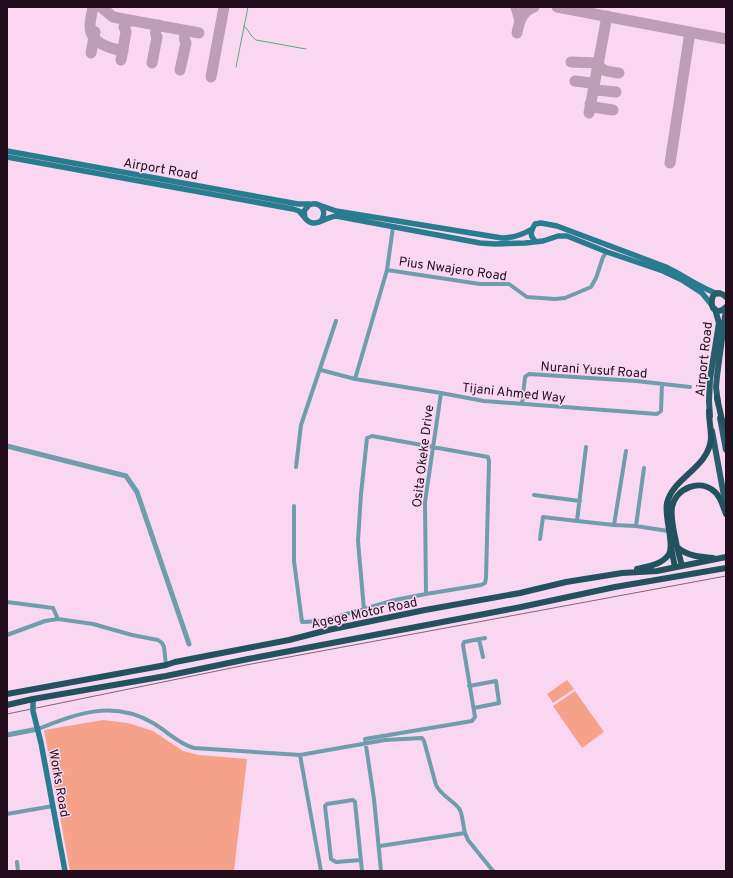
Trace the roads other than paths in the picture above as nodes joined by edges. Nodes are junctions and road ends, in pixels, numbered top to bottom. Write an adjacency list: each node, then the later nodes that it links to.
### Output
1 (7, 151): 3 (main road, Airport Road)
2 (7, 157): 5 (main road, Airport Road)
3 (312, 204): 4 (main road); 5 (main road)
4 (321, 206): 6 (main road); 9 (main road)
5 (305, 218): 6 (main road)
6 (321, 221): 8 (main road)
7 (548, 224): 9 (main road); 10 (main road); 14 (main road)
8 (393, 227): 11 (main road); 13 (street)
9 (532, 229): 11 (main road)
10 (550, 238): 11 (main road); 12 (main road, Airport Road)
11 (534, 241)
12 (607, 252): 13 (street, Pius Nwajero Road); 16 (main road, Airport Road)
13 (387, 270): 20 (street)
14 (718, 294): 15 (main road); 16 (main road)
15 (726, 297)
16 (713, 306): 17 (main road); 26 (main road, Airport Road)
17 (726, 308): 24 (main road, Airport Road)
18 (336, 321): 19 (street)
19 (321, 370): 20 (street, Tijani Ahmed Way); 33 (street)
20 (355, 380): 23 (street, Tijani Ahmed Way)
21 (662, 384): 22 (street, Nurani Yusuf Road); 25 (street, Nurani Yusuf Road); 25 (street, Tijani Ahmed Way)
22 (690, 387)
23 (441, 393): 25 (street, Tijani Ahmed Way); 29 (street, Osita Okeke Drive)
24 (717, 398): 27 (highway); 31 (main road, Airport Road)
25 (522, 404)
26 (709, 411): 38 (main road, Airport Road); 43 (highway)
27 (726, 427)
28 (7, 446): 60 (street)
29 (433, 447): 51 (street, Osita Okeke Drive); 51 (street); 53 (street)
30 (586, 447): 36 (street)
31 (726, 450)
32 (626, 451): 41 (street)
33 (296, 467)
34 (644, 468): 42 (street)
35 (534, 495): 36 (street)
36 (580, 501): 40 (street)
37 (294, 506): 53 (street)
38 (726, 507)
39 (726, 514): 45 (highway)
40 (577, 520): 41 (street); 44 (street)
41 (614, 525): 42 (street)
42 (636, 526): 43 (street)
43 (668, 531): 45 (highway)
44 (540, 539)
45 (674, 548): 46 (highway); 47 (highway); 48 (highway); 50 (highway)
46 (724, 558): 47 (highway, Agege Motor Road)
47 (682, 566): 48 (highway, Agege Motor Road)
48 (674, 567): 50 (highway, Agege Motor Road)
49 (726, 568): 59 (highway, Agege Motor Road)
50 (622, 573): 55 (highway, Agege Motor Road)
51 (426, 594): 53 (street)
52 (7, 602): 54 (street)
53 (364, 610)
54 (58, 619): 56 (street); 62 (street)
55 (328, 630): 59 (highway); 62 (highway, Agege Motor Road)
56 (7, 635)
57 (485, 638): 58 (street)
58 (479, 639): 61 (street); 63 (street)
59 (330, 642): 65 (highway, Agege Motor Road)
60 (189, 644)
61 (483, 657)
62 (166, 665): 64 (highway, Agege Motor Road)
63 (469, 686): 67 (street); 67 (street)
64 (7, 694)
65 (32, 699): 66 (highway, Agege Motor Road); 68 (main road, Works Road)
66 (7, 705)
67 (474, 708): 70 (street)
68 (38, 729): 69 (street); 71 (street); 72 (main road, Works Road)
69 (7, 735)
70 (365, 744): 71 (street); 74 (street); 75 (street)
71 (300, 755): 80 (street)
72 (53, 806): 73 (street); 79 (main road, Works Road)
73 (7, 814)
74 (465, 832): 75 (street); 83 (street)
75 (380, 846): 82 (street)
76 (361, 860): 76 (street); 81 (street)
77 (17, 862): 78 (street)
78 (18, 871)
79 (65, 871)
80 (321, 871)
81 (362, 871)
82 (381, 871)
83 (493, 871)

